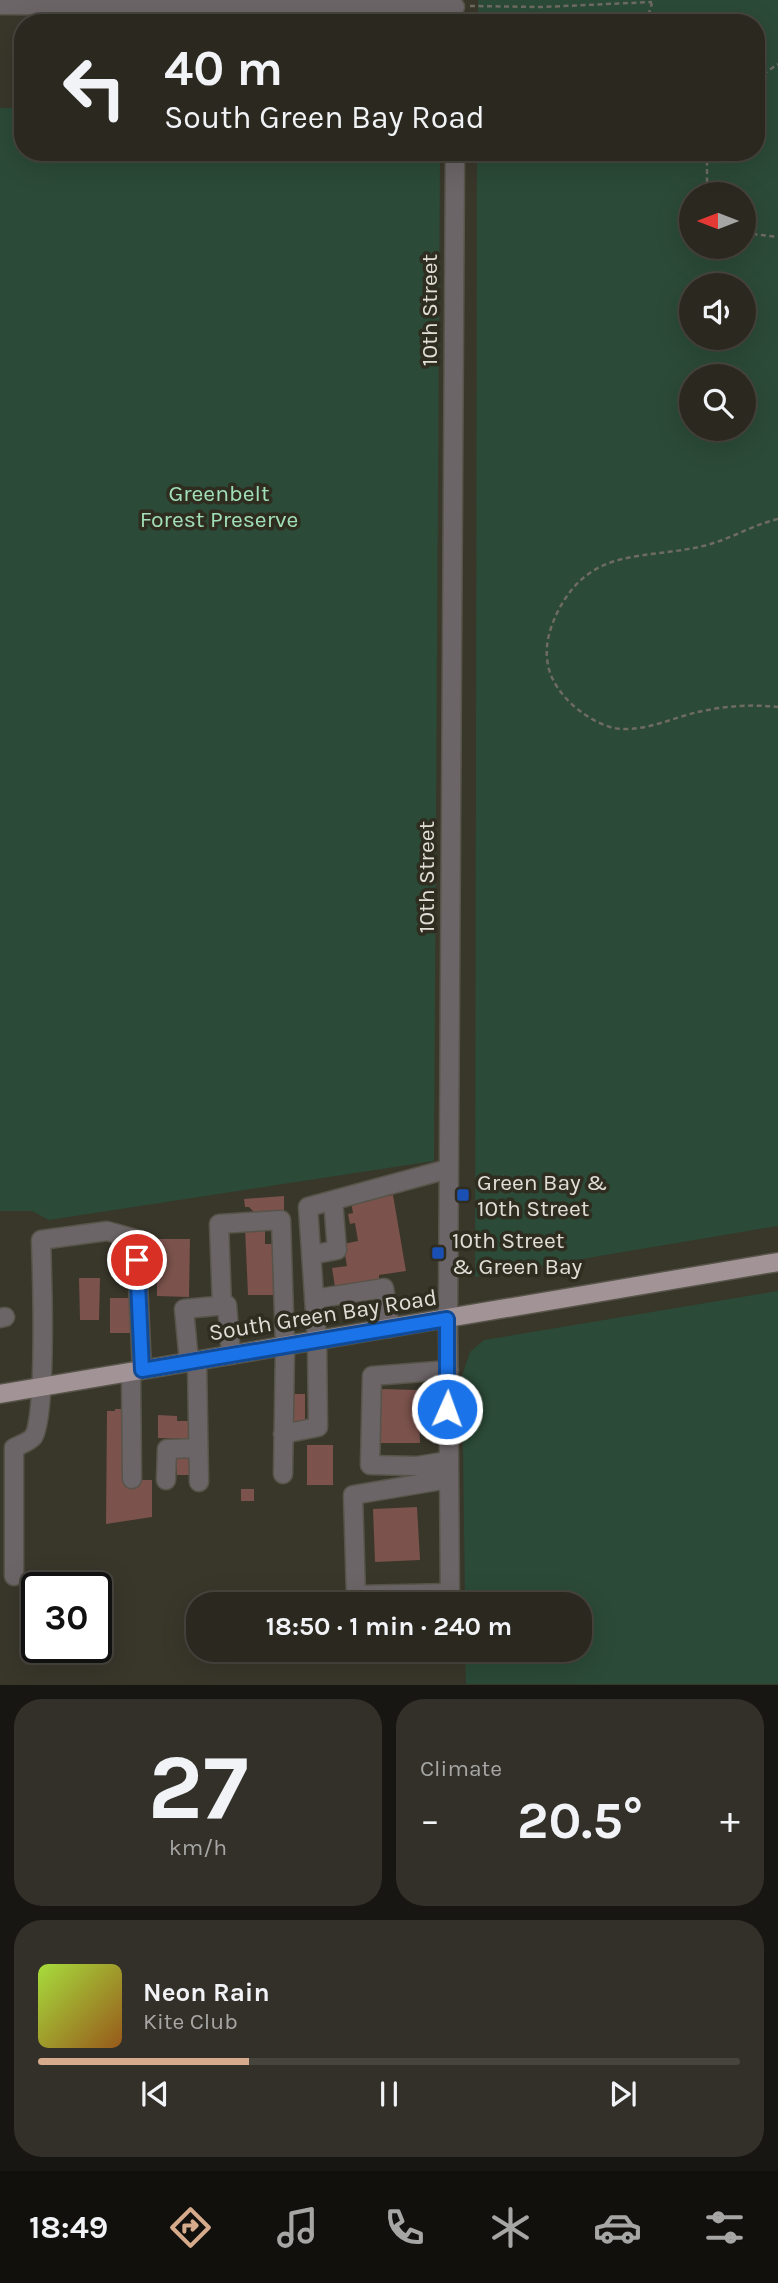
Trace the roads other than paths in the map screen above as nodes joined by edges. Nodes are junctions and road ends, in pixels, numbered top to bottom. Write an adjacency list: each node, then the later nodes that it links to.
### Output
1 (255, 3): 3 (street); 4 (street)
2 (0, 5): 3 (street)
3 (52, 9)
4 (458, 11)
5 (455, 161): 6 (street, 10th Street)
6 (448, 1169): 7 (street); 12 (street, 10th Street)
7 (333, 1200): 8 (street); 8 (street)
8 (311, 1255): 10 (street)
9 (778, 1262): 12 (main road, South Green Bay Road)
10 (314, 1298): 13 (street); 14 (street)
11 (222, 1306): 15 (street); 16 (street); 17 (street)
12 (447, 1319): 13 (main road, South Green Bay Road); 18 (street, 10th Street)
13 (390, 1328): 14 (main road, South Green Bay Road)
14 (317, 1341): 15 (main road, South Green Bay Road); 22 (street)
15 (285, 1346): 16 (main road, South Green Bay Road); 22 (street)
16 (231, 1355): 17 (main road, South Green Bay Road)
17 (193, 1361): 19 (main road, South Green Bay Road); 23 (street)
18 (449, 1370): 24 (street, 10th Street); 24 (street)
19 (136, 1371): 20 (main road, South Green Bay Road); 20 (street); 26 (street)
20 (42, 1387): 21 (main road, South Green Bay Road); 29 (street)
21 (0, 1394)
22 (283, 1434): 25 (street)
23 (198, 1448): 27 (street); 28 (street)
24 (448, 1470): 24 (street, 10th Street)
25 (283, 1474)
26 (132, 1479)
27 (166, 1480)
28 (199, 1482)
29 (14, 1576)

